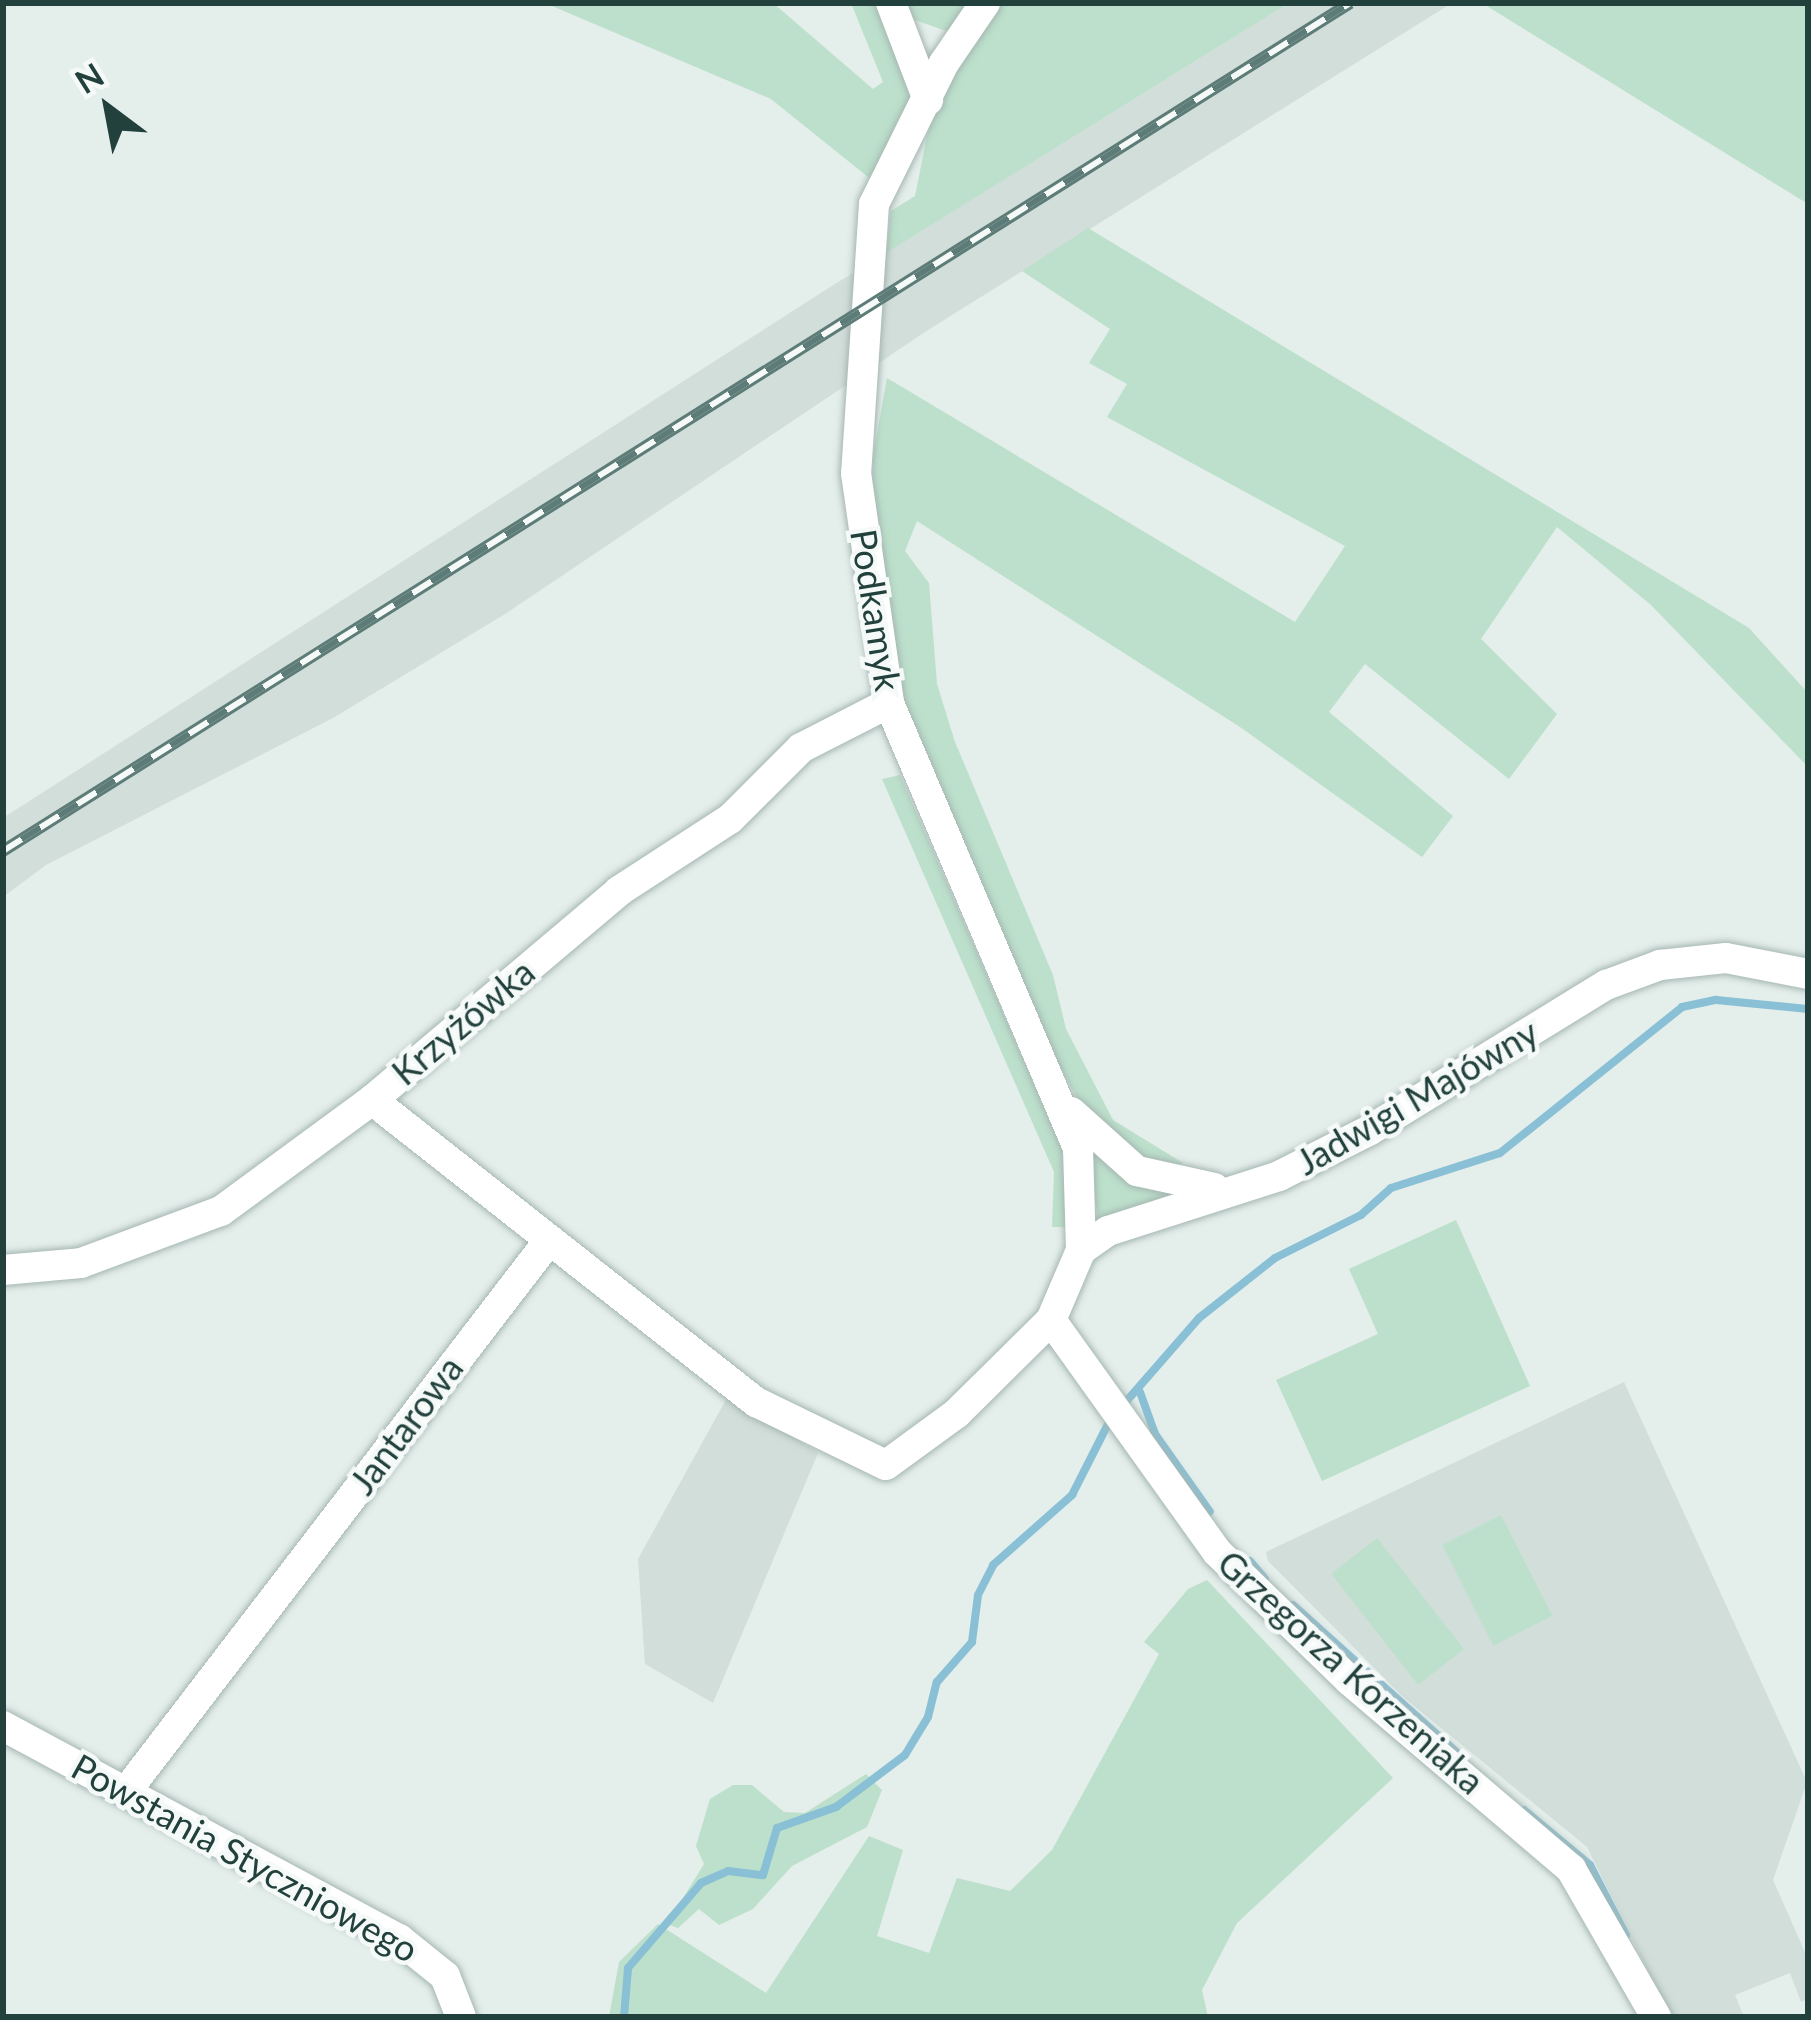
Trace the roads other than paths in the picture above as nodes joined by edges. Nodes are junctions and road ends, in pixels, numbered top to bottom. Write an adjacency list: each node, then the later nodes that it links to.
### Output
1 (891, 3): 3 (street)
2 (985, 3): 3 (street, Podkamyk)
3 (928, 100): 4 (street, Podkamyk)
4 (889, 704): 6 (street, Krzyżówka); 7 (street, Podkamyk)
5 (1808, 974): 8 (street, Jadwigi Majówny)
6 (372, 1100): 9 (street); 11 (street, Krzyżówka)
7 (1059, 1100): 8 (street, Podkamyk); 10 (street, Podkamyk)
8 (1232, 1190): 10 (street, Jadwigi Majówny)
9 (548, 1243): 12 (street); 14 (street, Jantarowa)
10 (1082, 1250): 12 (street)
11 (3, 1270)
12 (1051, 1320): 16 (street, Grzegorza Korzeniaka)
13 (3, 1726): 14 (street, Powstania Styczniowego)
14 (128, 1789): 15 (street, Powstania Styczniowego)
15 (461, 2017)
16 (1656, 2017)

